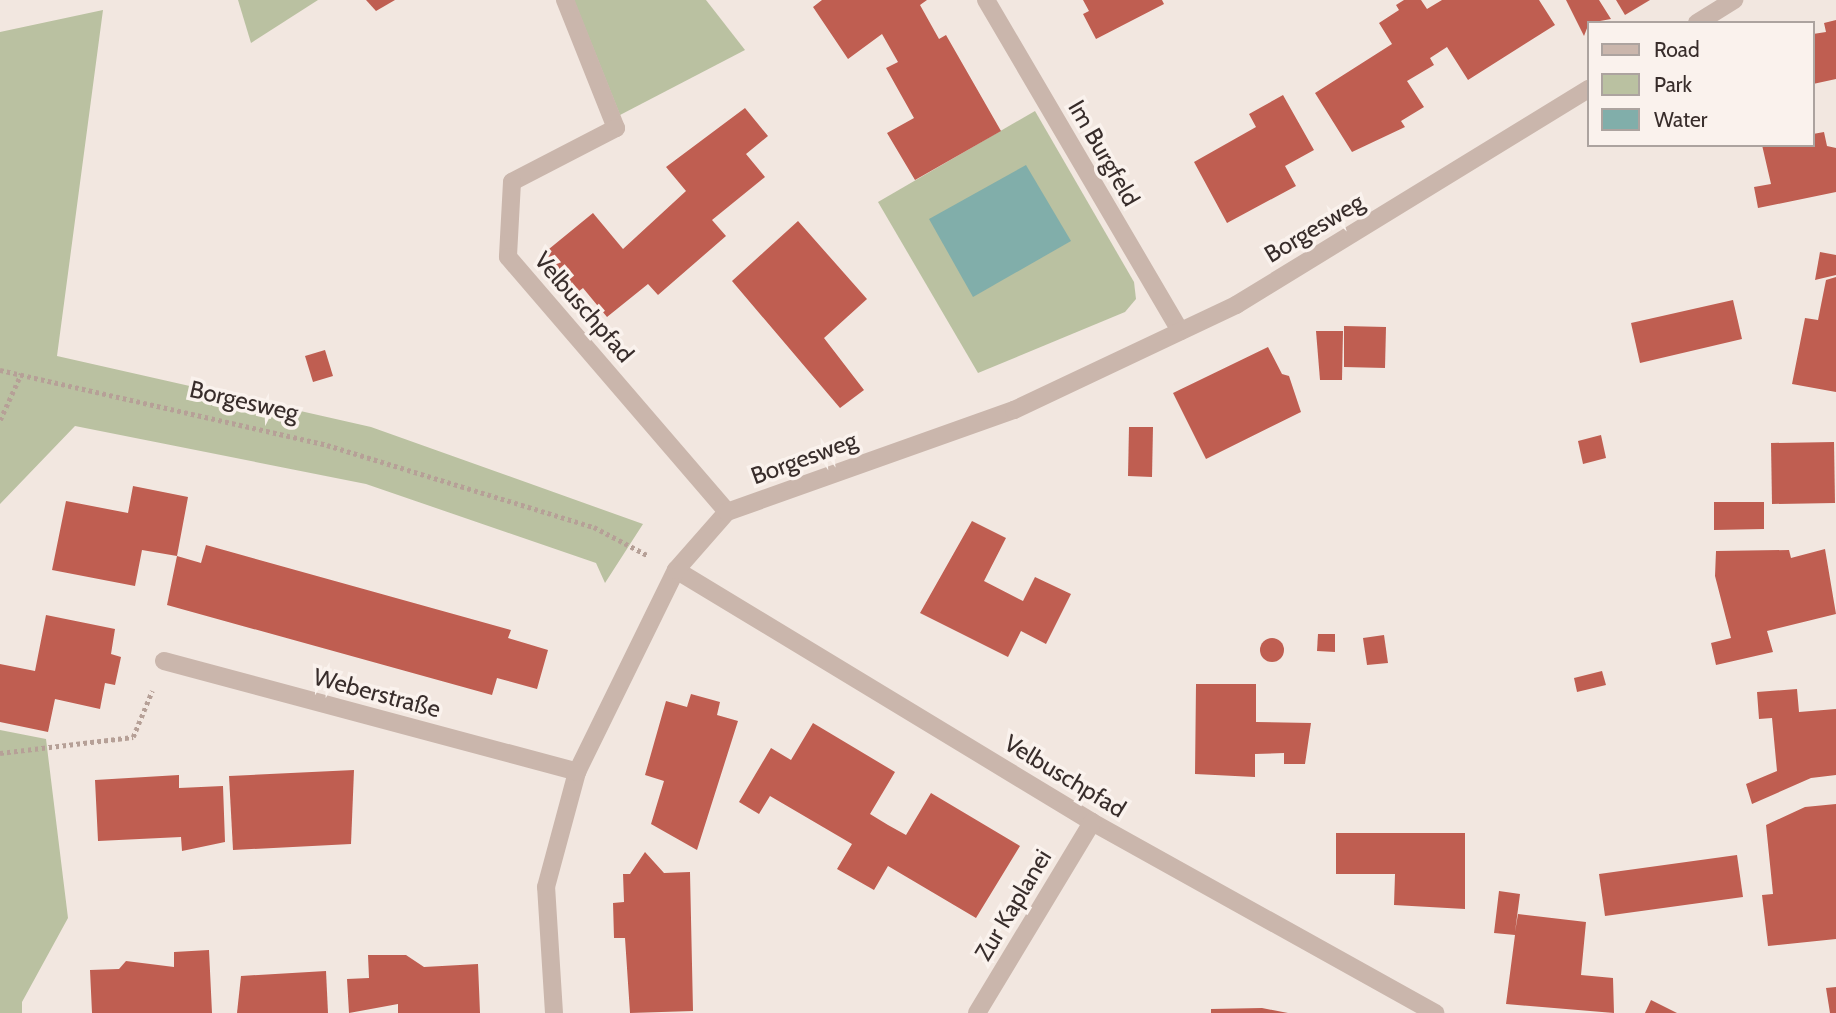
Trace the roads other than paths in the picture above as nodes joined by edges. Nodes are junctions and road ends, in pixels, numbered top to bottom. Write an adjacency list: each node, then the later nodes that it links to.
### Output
1 (565, 0): 7 (street, Velbuschpfad)
2 (986, 0): 6 (street, Im Burgfeld)
3 (1734, 0): 4 (street)
4 (1700, 21)
5 (1588, 90): 6 (street, Borgesweg)
6 (1180, 331): 7 (street, Borgesweg)
7 (727, 512): 8 (street, Borgesweg)
8 (676, 569): 10 (street); 11 (street, Velbuschpfad)
9 (164, 662): 10 (street, Weberstraße)
10 (577, 772): 12 (street)
11 (1092, 822): 13 (street, Zur Kaplanei); 14 (street, Velbuschpfad)
12 (554, 1013)
13 (977, 1013)
14 (1435, 1013)

